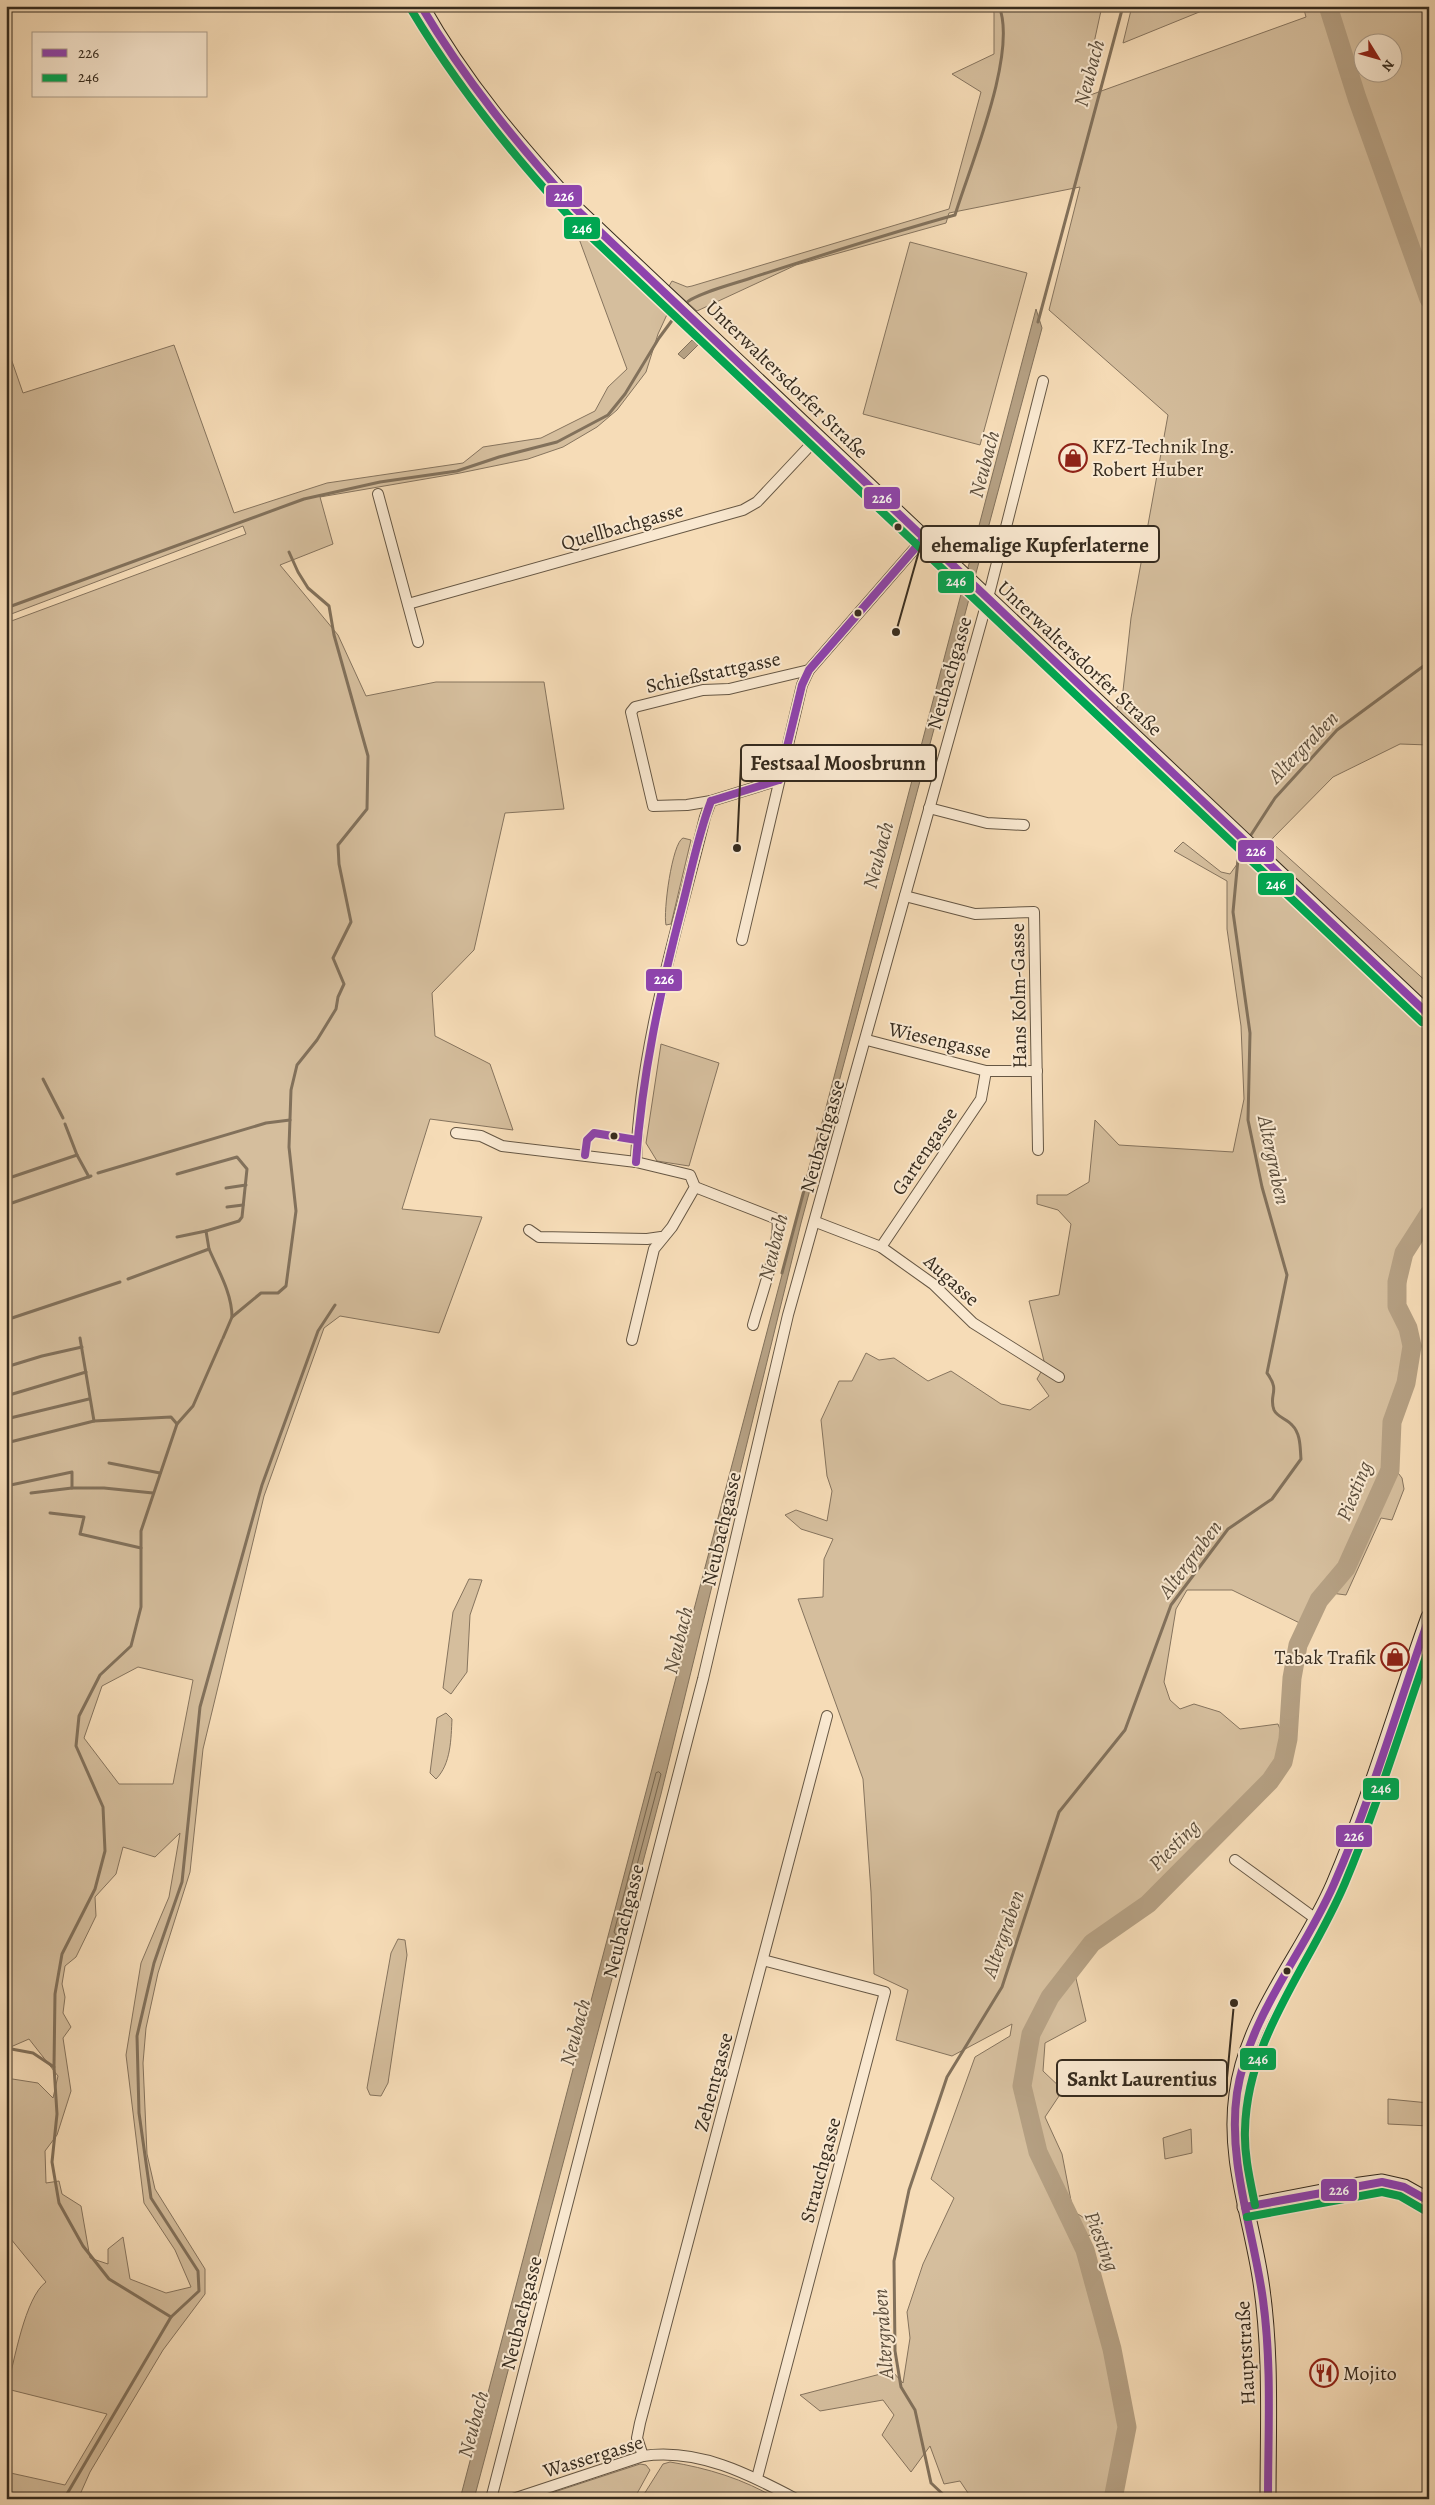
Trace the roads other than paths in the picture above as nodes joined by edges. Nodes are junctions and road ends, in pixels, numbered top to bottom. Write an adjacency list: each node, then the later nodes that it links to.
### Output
1 (420, 6): 3 (main road, Unterwaltersdorfer Straße)
2 (1043, 381): 6 (street, Neubachgasse)
3 (818, 437): 5 (main road, Unterwaltersdorfer Straße); 7 (street, Quellbachgasse)
4 (378, 494): 7 (street)
5 (924, 538): 6 (main road, Unterwaltersdorfer Straße); 9 (street)
6 (983, 593): 12 (street, Neubachgasse); 16 (main road, Unterwaltersdorfer Straße)
7 (408, 604): 8 (street)
8 (418, 642)
9 (809, 670): 10 (street); 11 (street, Schießstattgasse)
10 (779, 780): 11 (street); 15 (street)
11 (711, 801): 22 (street)
12 (929, 808): 13 (street); 14 (street, Neubachgasse)
13 (1024, 825)
14 (905, 896): 17 (street, Neubachgasse); 19 (street, Hans Kolm-Gasse)
15 (742, 940)
16 (1429, 1015)
17 (866, 1040): 18 (street, Wiesengasse); 24 (street, Neubachgasse)
18 (986, 1071): 19 (street, Wiesengasse); 27 (street, Gartengasse)
19 (1036, 1071): 21 (street, Hans Kolm-Gasse)
20 (456, 1133): 22 (street)
21 (1038, 1150)
22 (636, 1162): 23 (street)
23 (695, 1188): 26 (street); 28 (street)
24 (816, 1222): 27 (street, Augasse); 40 (street, Neubachgasse)
25 (529, 1230): 26 (street)
26 (662, 1237): 29 (street)
27 (881, 1247): 30 (street, Augasse)
28 (753, 1325)
29 (632, 1340)
30 (1059, 1377)
31 (1429, 1617): 34 (main road)
32 (827, 1716): 35 (street, Zehentgasse)
33 (1235, 1860): 34 (street)
34 (1316, 1919): 37 (main road, Hauptstraße)
35 (763, 1960): 38 (street, Zehentgasse); 39 (street, Strauchgasse)
36 (1429, 2201): 37 (main road)
37 (1245, 2207): 43 (main road, Hauptstraße)
38 (643, 2456): 39 (street, Wassergasse); 41 (street, Wassergasse)
39 (756, 2478): 42 (street, Wassergasse)
40 (492, 2499)
41 (513, 2499)
42 (796, 2499)
43 (1268, 2499)

